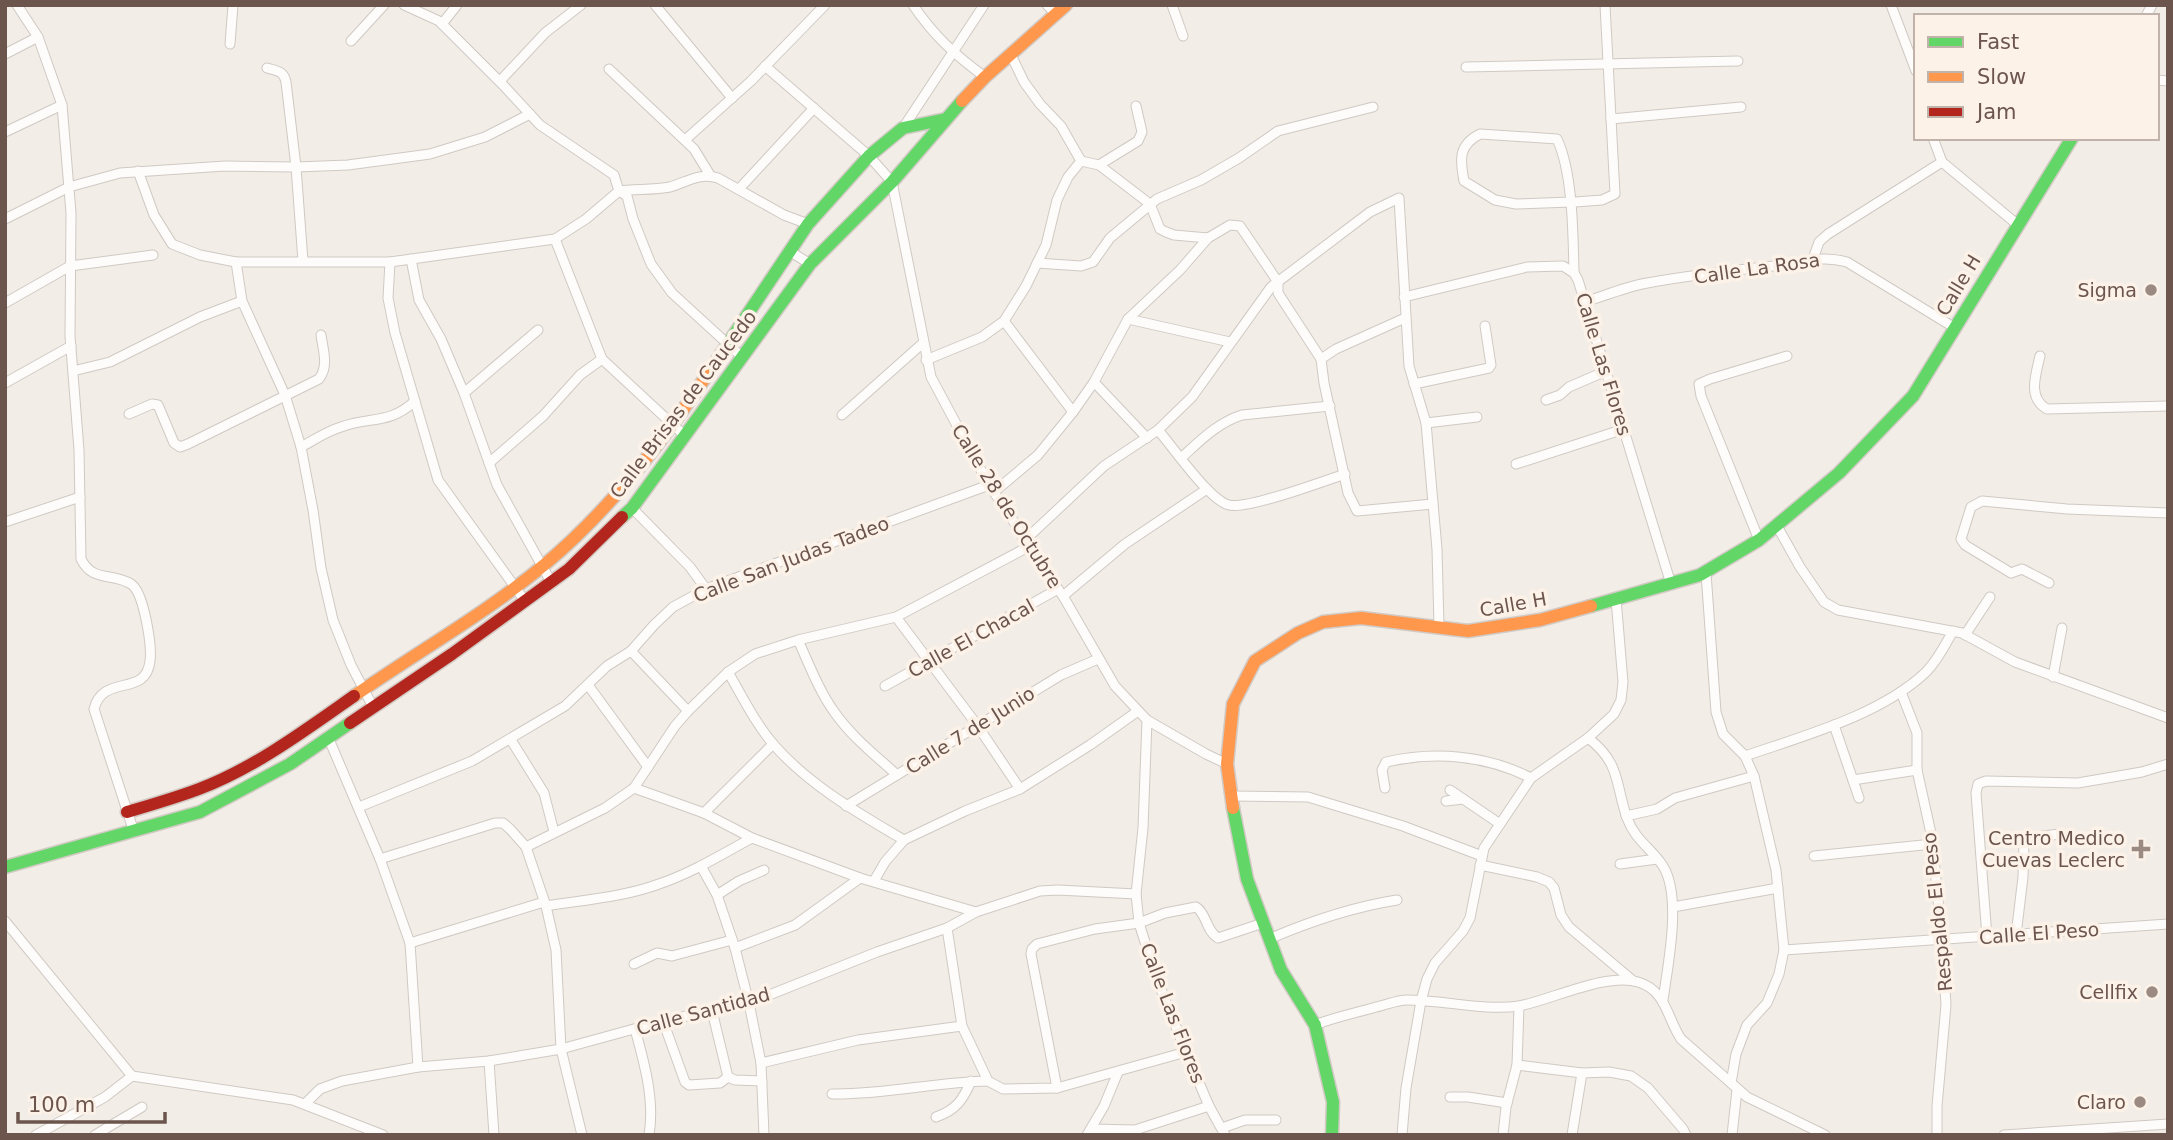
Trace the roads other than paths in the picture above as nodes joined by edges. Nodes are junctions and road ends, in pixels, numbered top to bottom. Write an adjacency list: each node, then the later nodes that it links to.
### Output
1 (17, 5): 17 (street)
2 (233, 5): 19 (street)
3 (384, 5): 18 (street)
4 (404, 5): 15 (street)
5 (457, 5): 15 (street)
6 (580, 5): 31 (street)
7 (655, 5): 32 (street)
8 (825, 5): 25 (street)
9 (912, 5): 20 (street)
10 (984, 5): 20 (street)
11 (1172, 5): 16 (street)
12 (1605, 5): 24 (street)
13 (1891, 5): 26 (street)
14 (1056, 8): 22 (street, Calle Brisas de Caucedo)
15 (442, 24): 31 (street)
16 (1183, 36)
17 (38, 37): 21 (street); 33 (street)
18 (351, 41)
19 (230, 44)
20 (953, 53): 30 (street); 41 (street)
21 (5, 54)
22 (1011, 55): 30 (street, Calle Brisas de Caucedo); 47 (street)
23 (1738, 61): 24 (street)
24 (1608, 63): 27 (street); 40 (street)
25 (765, 66): 32 (street); 37 (street)
26 (1914, 66)
27 (1466, 67)
28 (267, 68): 50 (street)
29 (609, 69): 45 (street)
30 (985, 77): 39 (street, Calle Brisas de Caucedo)
31 (500, 81): 38 (street)
32 (732, 98): 45 (street)
33 (62, 105): 42 (street); 54 (street)
34 (1136, 106): 49 (street)
35 (1373, 107): 58 (street)
36 (1741, 107): 40 (street)
37 (814, 108): 46 (street); 55 (street)
38 (530, 114): 50 (street); 56 (street)
39 (946, 119): 41 (street); 53 (street, Calle Brisas de Caucedo)
40 (1611, 120): 57 (street)
41 (903, 128): 46 (street)
42 (5, 132)
43 (1934, 140): 48 (street)
44 (2071, 140): 61 (street, Calle H)
45 (685, 141): 52 (street)
46 (869, 156): 53 (street); 60 (street)
47 (1081, 161): 49 (street); 71 (street)
48 (1942, 162): 61 (street); 67 (street)
49 (1099, 165): 58 (street)
50 (296, 167): 51 (street); 68 (street)
51 (138, 171): 54 (street); 69 (street)
52 (710, 175): 55 (street); 56 (street)
53 (892, 182): 72 (street, Calle Brisas de Caucedo); 89 (street, Calle 28 de Octubre)
54 (69, 187): 59 (street); 73 (street)
55 (739, 189): 60 (street)
56 (619, 191): 63 (street); 88 (street)
57 (1570, 202): 57 (street); 74 (street)
58 (1150, 204): 62 (street); 71 (street)
59 (5, 219)
60 (808, 224): 64 (street)
61 (2018, 225): 84 (street, Calle H)
62 (1208, 238): 75 (street); 81 (street, Calle San Judas Tadeo)
63 (555, 239): 66 (street); 94 (street)
64 (791, 252): 72 (street); 88 (street)
65 (153, 255): 73 (street)
66 (411, 259): 70 (street); 102 (street)
67 (1814, 259): 78 (street, Calle La Rosa); 84 (street, Calle La Rosa)
68 (303, 261): 69 (street); 70 (street)
69 (236, 262): 77 (street)
70 (390, 262): 104 (street)
71 (1037, 263): 82 (street)
72 (810, 264): 93 (street, Calle Brisas de Caucedo)
73 (70, 266): 79 (street); 90 (street)
74 (1574, 273): 76 (street, Calle Las Flores); 78 (street, Calle Las Flores)
75 (1278, 282): 76 (street); 87 (street); 95 (street)
76 (1404, 297): 80 (street)
77 (242, 301): 97 (street); 103 (street)
78 (1585, 302): 98 (street, Calle Las Flores)
79 (5, 303)
80 (1405, 318): 95 (street); 101 (street)
81 (1128, 319): 87 (street); 99 (street, Calle San Judas Tadeo)
82 (1004, 321): 96 (street); 108 (street)
83 (1485, 327): 101 (street)
84 (1955, 328): 131 (street, Calle H)
85 (538, 330): 102 (street)
86 (321, 335): 103 (street)
87 (1230, 342): 115 (street)
88 (727, 343): 93 (street); 113 (street)
89 (923, 343): 96 (street, Calle 28 de Octubre); 110 (street)
90 (71, 346): 97 (street); 100 (street)
91 (1787, 356): 132 (street)
92 (2040, 356): 107 (street)
93 (742, 357): 116 (street, Calle Brisas de Caucedo)
94 (602, 359): 113 (street); 120 (street)
95 (1321, 359): 106 (street)
96 (926, 360): 123 (street, Calle 28 de Octubre)
97 (72, 371): 126 (street)
98 (1606, 371): 105 (street); 114 (street, Calle Las Flores)
99 (1094, 382): 108 (street, Calle San Judas Tadeo); 117 (street)
100 (5, 383)
101 (1414, 384): 112 (street)
102 (464, 393): 120 (street)
103 (285, 395): 109 (street); 118 (street)
104 (415, 401): 118 (street); 139 (street)
105 (1546, 401)
106 (1330, 406): 119 (street); 122 (street)
107 (2168, 406)
108 (1073, 412): 123 (street, Calle San Judas Tadeo)
109 (129, 414)
110 (842, 415)
111 (1477, 417): 112 (street)
112 (1426, 423): 127 (street)
113 (672, 424): 116 (street); 125 (street)
114 (1624, 429): 121 (street); 138 (street, Calle Las Flores)
115 (1158, 430): 117 (street); 119 (street)
116 (684, 435): 128 (street, Calle Brisas de Caucedo)
117 (1147, 438): 133 (street)
118 (301, 447): 158 (street)
119 (1181, 458): 124 (street)
120 (489, 463): 134 (street)
121 (1516, 464)
122 (1345, 474): 124 (street); 127 (street)
123 (991, 488): 133 (street, Calle 28 de Octubre); 140 (street, Calle San Judas Tadeo)
124 (1207, 489): 141 (street, Calle El Chacal)
125 (620, 491): 128 (street); 134 (street)
126 (79, 497): 130 (street); 190 (street)
127 (1433, 504): 146 (street)
128 (633, 506): 136 (street, Calle Brisas de Caucedo); 140 (street)
129 (2168, 513): 137 (street)
130 (5, 522)
131 (1777, 526): 132 (street, Calle H); 148 (street)
132 (1759, 540): 135 (street, Calle H)
133 (1026, 544): 141 (street, Calle 28 de Octubre); 145 (street)
134 (542, 566): 136 (street); 139 (street)
135 (1706, 573): 138 (street, Calle H); 171 (street)
136 (551, 582): 144 (street, Calle Brisas de Caucedo)
137 (2049, 583)
138 (1671, 584): 143 (street, Calle H)
139 (515, 587): 144 (street); 158 (street)
140 (706, 589): 151 (street, Calle San Judas Tadeo)
141 (1060, 593): 152 (street, Calle 28 de Octubre); 153 (street, Calle El Chacal)
142 (1990, 597): 149 (street)
143 (1616, 599): 146 (street, Calle H); 168 (street)
144 (526, 601): 160 (street, Calle Brisas de Caucedo)
145 (896, 617): 150 (street); 153 (street)
146 (1438, 626): 172 (street, Calle H)
147 (2062, 628): 155 (street)
148 (1953, 631): 149 (street); 159 (street)
149 (1965, 635): 155 (street)
150 (797, 640): 154 (street); 176 (street)
151 (631, 651): 156 (street, Calle San Judas Tadeo); 161 (street)
152 (1098, 659): 162 (street, Calle 28 de Octubre); 165 (street, Calle 7 de Junio)
153 (928, 661): 157 (street, Calle El Chacal); 165 (street)
154 (728, 672): 161 (street); 170 (street)
155 (2053, 677): 163 (street)
156 (588, 685): 169 (street, Calle San Judas Tadeo); 174 (street)
157 (885, 686)
158 (364, 689): 160 (street); 190 (street)
159 (1901, 692): 166 (street); 175 (street, Respaldo El Peso)
160 (373, 707): 167 (street, Calle Brisas de Caucedo)
161 (688, 711): 174 (street)
162 (1138, 711): 164 (street, Calle 28 de Octubre); 182 (street)
163 (2168, 718)
164 (1147, 720): 172 (street, Calle 28 de Octubre); 212 (street, Calle Las Flores)
165 (977, 725): 176 (street, Calle 7 de Junio); 182 (street)
166 (1834, 725): 171 (street); 179 (street)
167 (328, 737): 189 (street); 194 (street, Calle Brisas de Caucedo)
168 (1588, 738): 178 (street); 192 (street)
169 (511, 740): 189 (street, Calle San Judas Tadeo); 195 (street)
170 (773, 744): 188 (street); 191 (street)
171 (1745, 756): 177 (street)
172 (1227, 764): 184 (street, Calle H)
173 (2168, 764): 224 (street)
174 (648, 766): 180 (street)
175 (1917, 770): 179 (street); 199 (street, Respaldo El Peso)
176 (897, 775): 188 (street, Calle 7 de Junio)
177 (1754, 776): 192 (street); 211 (street)
178 (1531, 778): 181 (street); 193 (street)
179 (1853, 780): 185 (street)
180 (634, 788): 191 (street); 195 (street)
181 (1385, 788)
182 (1020, 789): 198 (street)
183 (1450, 790): 186 (street)
184 (1232, 796): 204 (street); 220 (street, Calle H)
185 (1858, 798)
186 (1463, 799): 187 (street); 193 (street)
187 (1446, 801)
188 (846, 806): 198 (street)
189 (359, 807): 202 (street)
190 (127, 812): 194 (street)
191 (704, 813): 197 (street)
192 (1626, 816): 203 (street)
193 (1500, 824): 204 (street)
194 (134, 832): 207 (street, Calle Brisas de Caucedo)
195 (554, 832): 200 (street)
196 (2060, 834): 223 (street)
197 (752, 838): 206 (street); 209 (street)
198 (904, 841): 210 (street)
199 (1933, 844): 201 (street); 226 (street, Respaldo El Peso)
200 (526, 847): 202 (street); 215 (street)
201 (1814, 856)
202 (380, 859): 227 (street)
203 (1657, 859): 205 (street); 216 (street)
204 (1481, 861): 231 (street); 233 (street)
205 (1620, 864)
206 (701, 866): 213 (street); 215 (street)
207 (5, 867)
208 (764, 870): 213 (street)
209 (860, 878): 210 (street); 228 (street)
210 (874, 881): 217 (street)
211 (1778, 888): 216 (street); 229 (street)
212 (1136, 894): 217 (street, Calle Santidad); 219 (street, Calle Las Flores)
213 (717, 895): 228 (street)
214 (1397, 900): 225 (street)
215 (545, 904): 227 (street); 241 (street)
216 (1673, 907): 232 (street)
217 (976, 912): 222 (street, Calle Santidad)
218 (5, 921): 249 (street)
219 (1139, 923): 220 (street); 242 (street, Calle Las Flores); 255 (street)
220 (1263, 923): 225 (street, Calle H)
221 (2168, 924): 223 (street, Calle El Peso)
222 (947, 928): 234 (street, Calle Santidad); 239 (street)
223 (2016, 935): 224 (street, Calle El Peso)
224 (1987, 937): 226 (street, Calle El Peso)
225 (1269, 939): 238 (street, Calle H)
226 (1942, 941): 229 (street, Calle El Peso); 282 (street, Respaldo El Peso)
227 (410, 943): 246 (street)
228 (734, 944): 230 (street); 234 (street)
229 (1784, 950): 254 (street)
230 (634, 964)
231 (1632, 980): 232 (street); 235 (street)
232 (1663, 1000): 254 (street)
233 (1421, 1001): 235 (street); 238 (street); 276 (street)
234 (749, 1003): 236 (street, Calle Santidad); 244 (street)
235 (1519, 1006): 245 (street)
236 (712, 1011): 237 (street, Calle Santidad); 250 (street)
237 (663, 1021): 240 (street, Calle Santidad); 250 (street)
238 (1315, 1025): 275 (street, Calle H)
239 (962, 1026): 244 (street); 253 (street)
240 (635, 1028): 241 (street, Calle Santidad); 273 (street)
241 (561, 1049): 243 (street, Calle Santidad); 272 (street)
242 (1186, 1052): 247 (street); 260 (street, Calle Las Flores)
243 (489, 1061): 246 (street, Calle Santidad); 271 (street)
244 (761, 1063): 251 (street)
245 (1517, 1065): 248 (street); 258 (street)
246 (418, 1067): 259 (street, Calle Santidad)
247 (1118, 1072): 255 (street); 267 (street)
248 (1583, 1073): 278 (street); 279 (street)
249 (132, 1076): 259 (street); 268 (street)
250 (728, 1077): 251 (street)
251 (762, 1081): 274 (street)
252 (971, 1081): 253 (street); 256 (street); 262 (street)
253 (988, 1081): 255 (street)
254 (1734, 1086): 280 (street); 281 (street)
255 (1058, 1088)
256 (832, 1094)
257 (1450, 1097): 258 (street)
258 (1507, 1103): 277 (street)
259 (305, 1104): 270 (street)
260 (1209, 1106): 266 (street, Calle Las Flores); 267 (street)
261 (142, 1107): 265 (street)
262 (936, 1117)
263 (1276, 1120): 266 (street)
264 (2168, 1124): 283 (street)
265 (108, 1131): 269 (street)
266 (1223, 1131)
267 (1089, 1132)
268 (36, 1135)
269 (95, 1135)
270 (383, 1135)
271 (494, 1135)
272 (582, 1135)
273 (649, 1135)
274 (764, 1135)
275 (1332, 1135)
276 (1402, 1135)
277 (1503, 1135)
278 (1572, 1135)
279 (1686, 1135)
280 (1732, 1135)
281 (1825, 1135)
282 (1937, 1135)
283 (2004, 1135)

